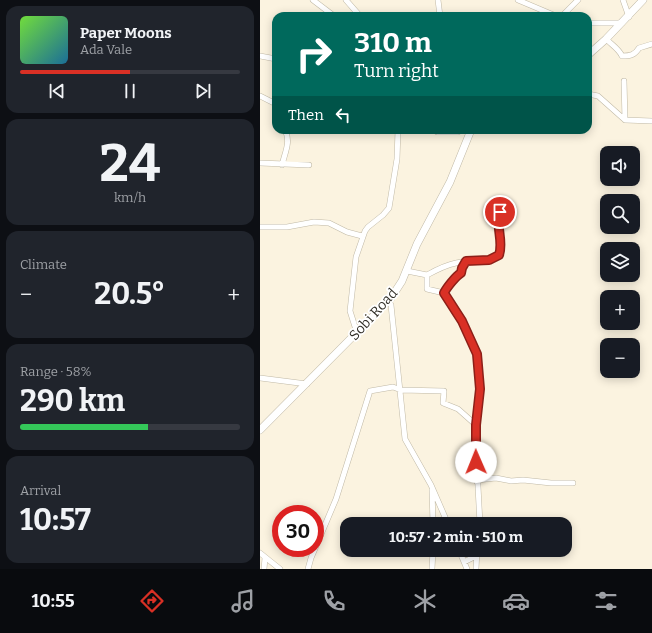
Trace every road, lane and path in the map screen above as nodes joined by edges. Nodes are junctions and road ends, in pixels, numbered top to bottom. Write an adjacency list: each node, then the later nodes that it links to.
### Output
1 (312, 0): 8 (street)
2 (346, 0): 9 (street)
3 (438, 0): 10 (street)
4 (518, 0): 11 (street)
5 (578, 0): 12 (street)
6 (623, 0): 13 (street)
7 (643, 0): 13 (highway)
8 (328, 12)
9 (356, 12)
10 (440, 12)
11 (546, 12)
12 (566, 12)
13 (629, 17): 15 (highway)
14 (592, 23): 15 (street)
15 (622, 23): 16 (highway)
16 (606, 39): 17 (street); 18 (highway)
17 (652, 44)
18 (592, 51)
19 (260, 56): 20 (street)
20 (272, 58)
21 (624, 81): 25 (street)
22 (592, 95): 25 (street)
23 (260, 96): 24 (street)
24 (272, 102)
25 (625, 120): 26 (street)
26 (652, 121)
27 (287, 134): 31 (street)
28 (398, 134): 35 (street)
29 (468, 134): 37 (highway, Sobi Road)
30 (260, 163): 31 (street)
31 (282, 165): 32 (street)
32 (309, 165)
33 (500, 212): 36 (street)
34 (260, 227): 35 (street)
35 (362, 236): 41 (street)
36 (466, 261): 38 (street); 39 (street)
37 (407, 271): 38 (street); 40 (highway, Sobi Road)
38 (427, 275): 39 (street)
39 (444, 293): 45 (street)
40 (389, 302): 41 (highway, Sobi Road); 44 (street)
41 (357, 333): 43 (highway, Sobi Road)
42 (260, 378): 43 (street)
43 (307, 384): 46 (highway, Sobi Road)
44 (399, 389): 45 (street); 49 (street); 62 (street)
45 (476, 425): 47 (street)
46 (260, 430)
47 (477, 480): 48 (street); 52 (street)
48 (573, 483)
49 (431, 485): 50 (street); 51 (street)
50 (432, 517)
51 (445, 517)
52 (480, 517)
53 (260, 553): 58 (street)
54 (433, 557): 63 (street)
55 (462, 557): 59 (street)
56 (471, 557): 59 (street)
57 (476, 557): 65 (street)
58 (265, 558): 60 (street); 61 (street)
59 (464, 562): 64 (street)
60 (264, 569)
61 (280, 569)
62 (308, 569)
63 (432, 569)
64 (467, 569)
65 (476, 569)

